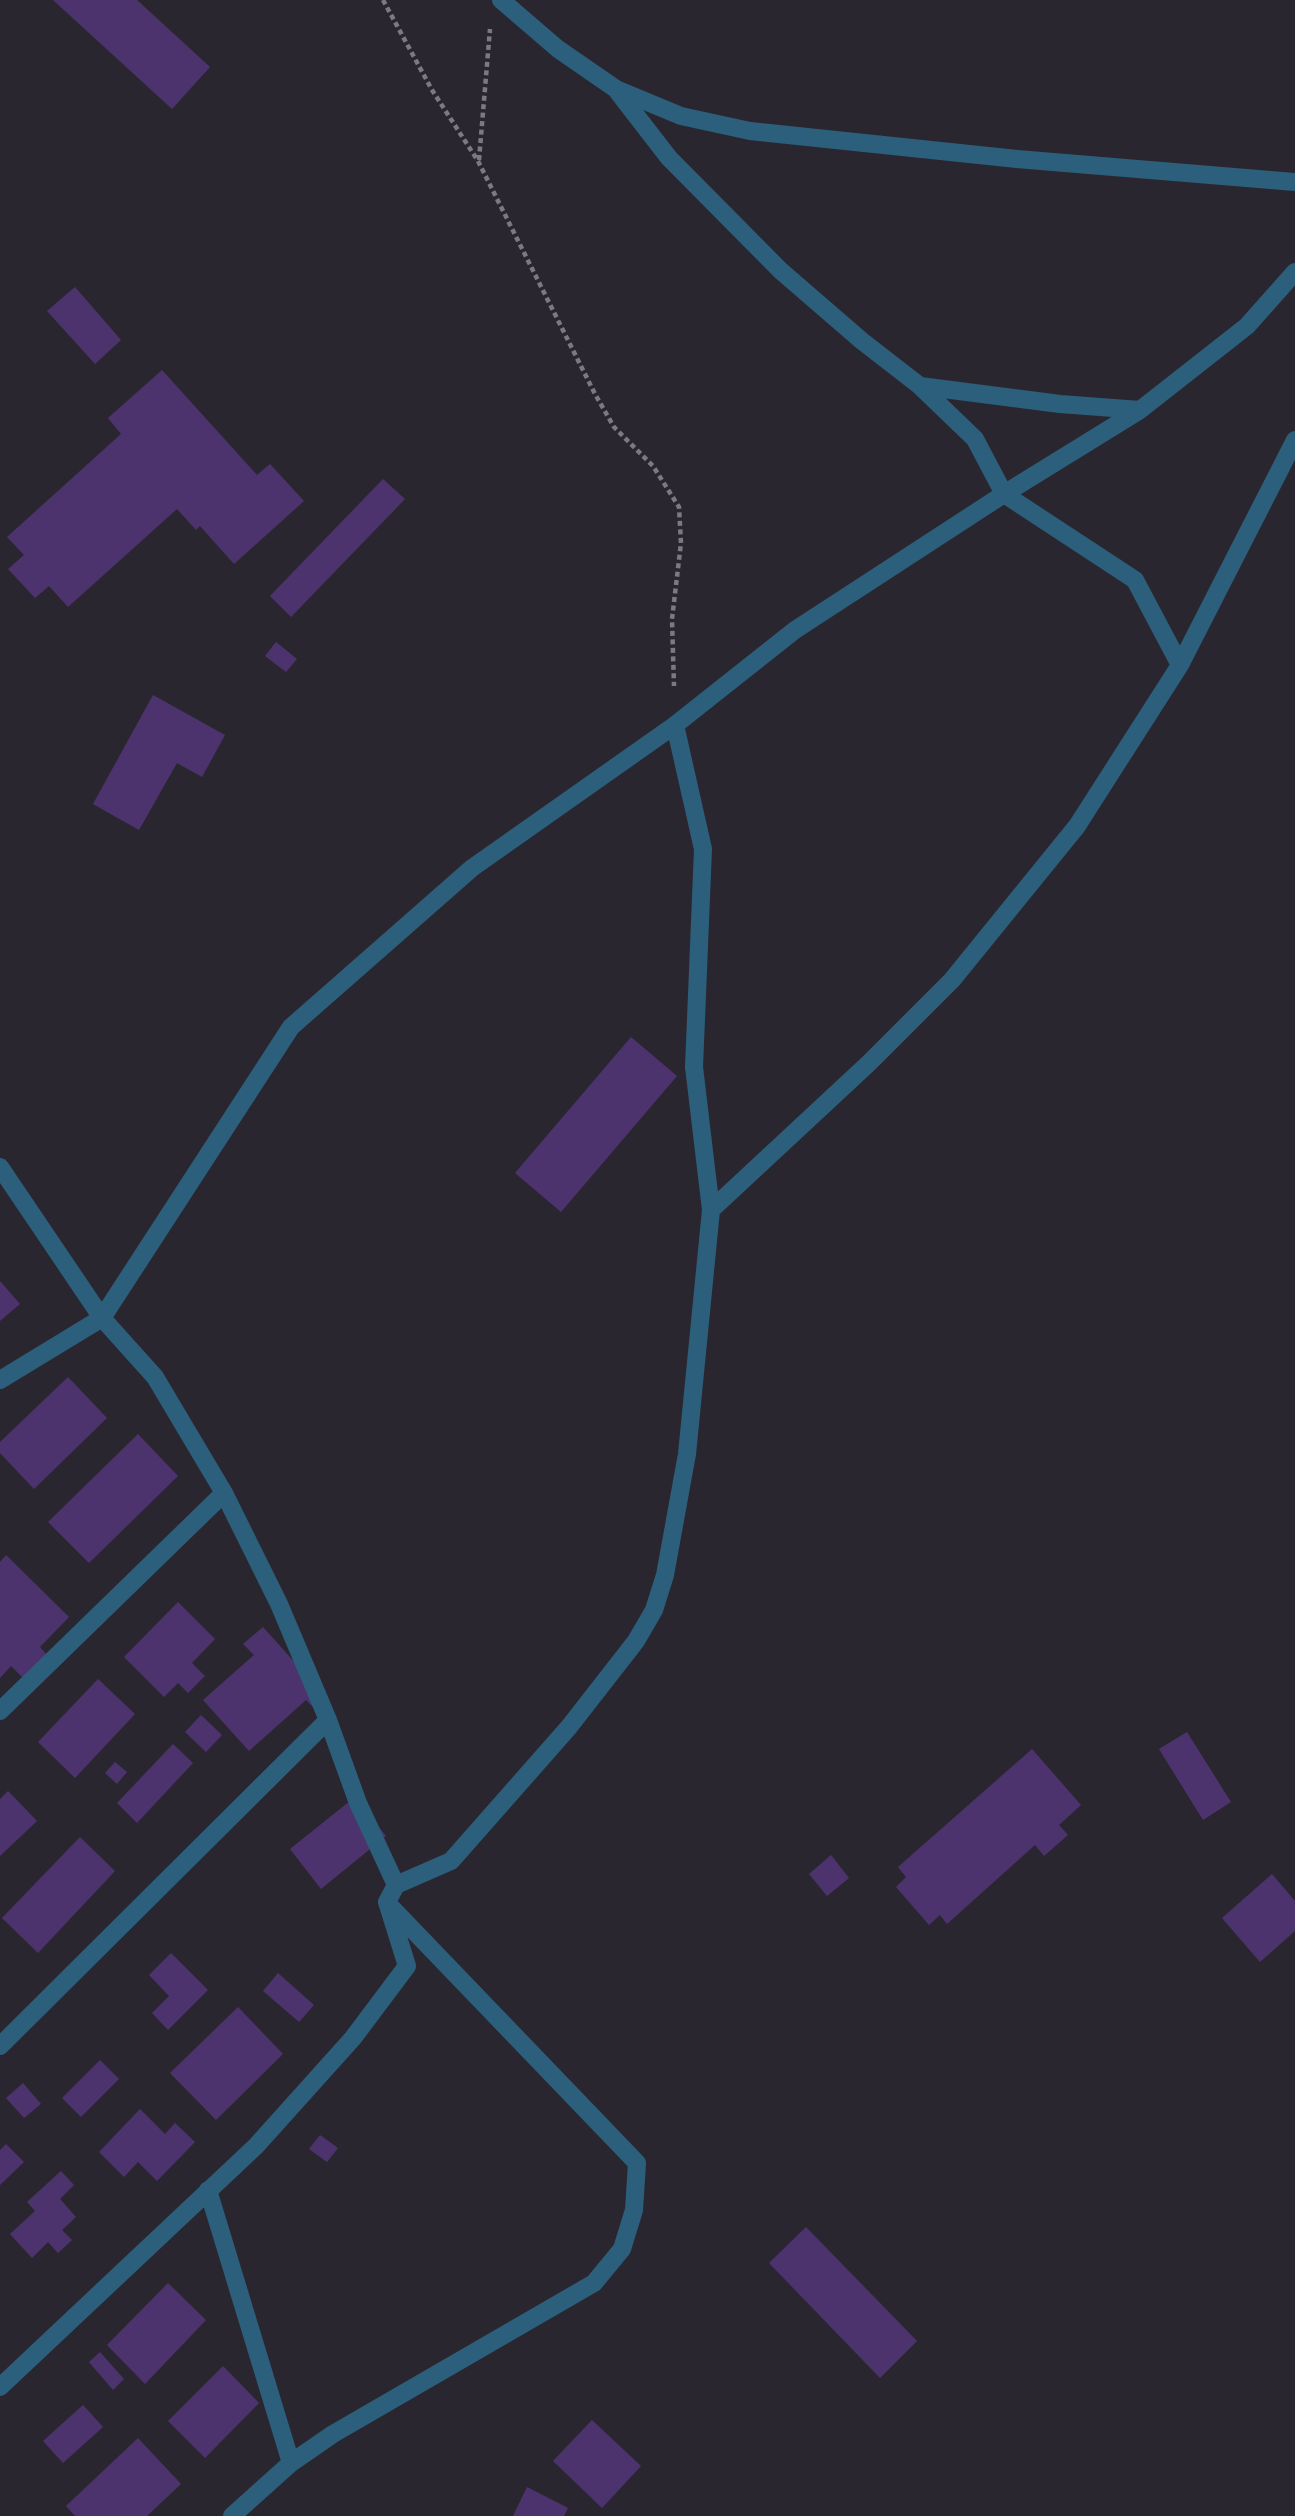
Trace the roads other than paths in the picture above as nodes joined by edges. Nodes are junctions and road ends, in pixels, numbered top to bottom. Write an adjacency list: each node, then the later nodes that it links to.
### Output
1 (501, 0): 2 (street)
2 (616, 89): 3 (street); 5 (street)
3 (1295, 182)
4 (1295, 272): 6 (street)
5 (920, 386): 6 (street); 8 (street)
6 (1140, 410): 8 (street)
7 (1295, 440): 9 (street)
8 (1004, 494): 9 (street); 10 (street)
9 (1180, 665): 12 (street)
10 (676, 725): 12 (street); 13 (street)
11 (0, 1167): 13 (street)
12 (711, 1210): 18 (street)
13 (102, 1318): 14 (street); 15 (street)
14 (0, 1380)
15 (224, 1493): 16 (street); 17 (street)
16 (0, 1711)
17 (328, 1720): 18 (street); 20 (street)
18 (396, 1885): 19 (street)
19 (387, 1902): 21 (street); 23 (street)
20 (0, 2046)
21 (208, 2190): 22 (street); 23 (street)
22 (0, 2387)
23 (290, 2463): 24 (street)
24 (232, 2516)

